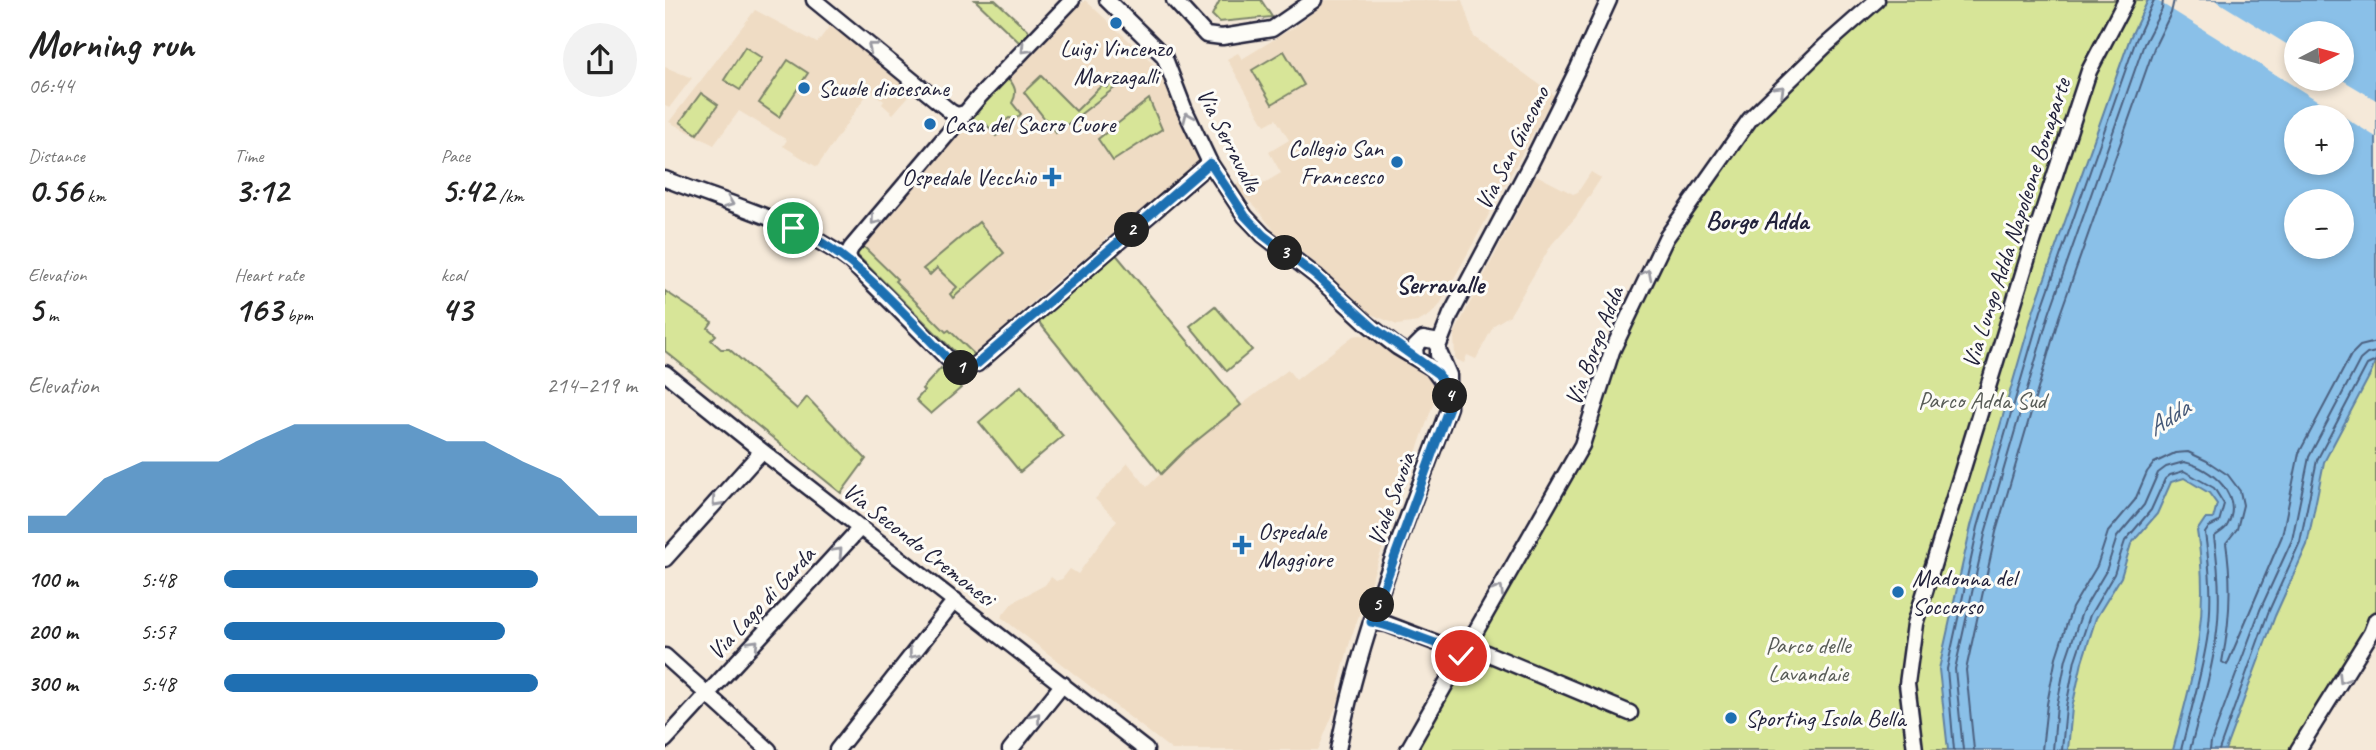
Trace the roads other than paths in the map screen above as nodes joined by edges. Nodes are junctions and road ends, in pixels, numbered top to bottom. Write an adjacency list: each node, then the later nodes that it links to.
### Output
1 (814, 0): 9 (street, one-way to 1)
2 (1072, 0): 9 (street, one-way to 9)
3 (1107, 0): 10 (street, Via Serravalle, one-way to 3)
4 (1174, 0): 5 (street)
5 (1314, 0)
6 (1609, 0): 14 (street, Via San Giacomo)
7 (1877, 0): 24 (street, Via Borgo Adda, one-way to 7)
8 (2126, 0): 38 (street, Via Lungo Adda Napoleone Bonaparte)
9 (965, 113): 12 (street, one-way to 12)
10 (1210, 163): 12 (street); 13 (street, Via Serravalle)
11 (665, 179): 12 (street, one-way to 12)
12 (850, 261)
13 (1383, 334): 14 (street, Via Serravalle); 15 (street, Via Serravalle)
14 (1431, 344): 15 (street, Via San Giacomo); 15 (street); 17 (street, Viale Savoia)
15 (1420, 360): 17 (street)
16 (665, 373): 18 (street, Via Secondo Cremonesi)
17 (1449, 391): 23 (street, Viale Savoia)
18 (762, 451): 19 (street, Via Secondo Cremonesi); 20 (street, one-way to 20)
19 (861, 527): 21 (street, Via Secondo Cremonesi); 27 (street, Via Lago di Garda, one-way to 19)
20 (665, 559)
21 (955, 600): 26 (street, Via Secondo Cremonesi); 32 (street, one-way to 32)
22 (2376, 620): 39 (street, one-way to 39)
23 (1371, 622): 24 (street); 28 (street, Viale Savoia)
24 (1465, 649): 29 (street); 37 (street, Via Borgo Adda)
25 (665, 656): 27 (street)
26 (1063, 684): 33 (street, one-way to 26); 34 (street, Via Secondo Cremonesi)
27 (708, 694): 30 (street, Via Lago di Garda); 31 (street)
28 (1346, 709): 35 (street); 36 (street)
29 (1630, 713)
30 (665, 740)
31 (769, 750)
32 (837, 750)
33 (1010, 750)
34 (1146, 750)
35 (1329, 750)
36 (1338, 750)
37 (1408, 750)
38 (1915, 750)
39 (2298, 750)

